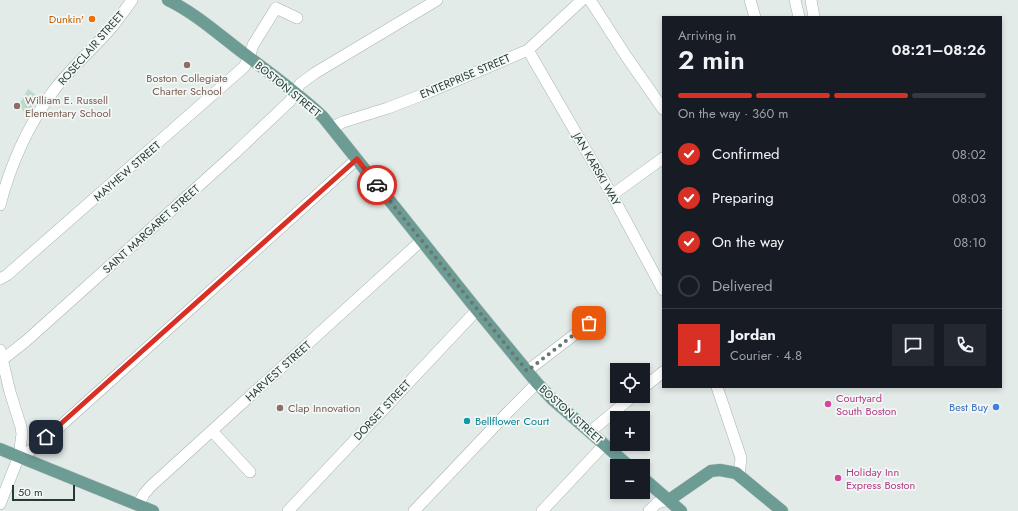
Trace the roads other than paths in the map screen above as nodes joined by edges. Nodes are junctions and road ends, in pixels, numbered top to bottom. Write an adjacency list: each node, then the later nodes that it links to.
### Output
1 (132, 0): 21 (street, ROSECLAIR STREET)
2 (168, 0): 14 (main road, BOSTON STREET)
3 (437, 0): 15 (street, SAINT MARGARET STREET)
4 (582, 0): 13 (street, ENTERPRISE STREET)
5 (590, 0): 16 (street)
6 (750, 0): 9 (street)
7 (795, 0): 10 (street)
8 (811, 0): 11 (street)
9 (755, 16)
10 (799, 16)
11 (814, 16)
12 (297, 18): 14 (street, MAYHEW STREET)
13 (528, 50): 17 (street, ENTERPRISE STREET); 20 (street, JAN KARSKI WAY)
14 (249, 58): 15 (main road, BOSTON STREET); 23 (street, MAYHEW STREET)
15 (295, 92): 17 (main road, BOSTON STREET); 27 (street, SAINT MARGARET STREET)
16 (662, 109)
17 (333, 127): 18 (main road, BOSTON STREET)
18 (357, 159): 22 (main road, BOSTON STREET); 38 (street)
19 (662, 159): 20 (street)
20 (612, 195): 24 (street, JAN KARSKI WAY)
21 (0, 205)
22 (422, 240): 25 (main road, BOSTON STREET); 34 (street, HARVEST STREET)
23 (0, 279)
24 (662, 288)
25 (477, 310): 28 (main road, BOSTON STREET); 47 (street, DORSET STREET)
26 (600, 315): 28 (street)
27 (1, 355): 38 (street)
28 (527, 371): 31 (main road, BOSTON STREET)
29 (662, 373): 30 (street)
30 (650, 382)
31 (537, 383): 35 (main road, BOSTON STREET); 48 (street)
32 (717, 388): 41 (street)
33 (625, 403): 35 (street)
34 (212, 431): 40 (street); 45 (street, HARVEST STREET)
35 (590, 432): 36 (main road, BOSTON STREET)
36 (605, 444): 39 (main road, BOSTON STREET); 49 (street)
37 (0, 449): 38 (main road)
38 (19, 456): 44 (street); 45 (main road)
39 (621, 459)
40 (250, 472)
41 (739, 475): 43 (main road); 52 (main road)
42 (650, 484): 43 (main road)
43 (669, 500): 50 (street); 51 (main road)
44 (0, 504)
45 (138, 505): 46 (main road)
46 (153, 511)
47 (288, 511)
48 (414, 511)
49 (542, 511)
50 (649, 511)
51 (681, 511)
52 (782, 511)

